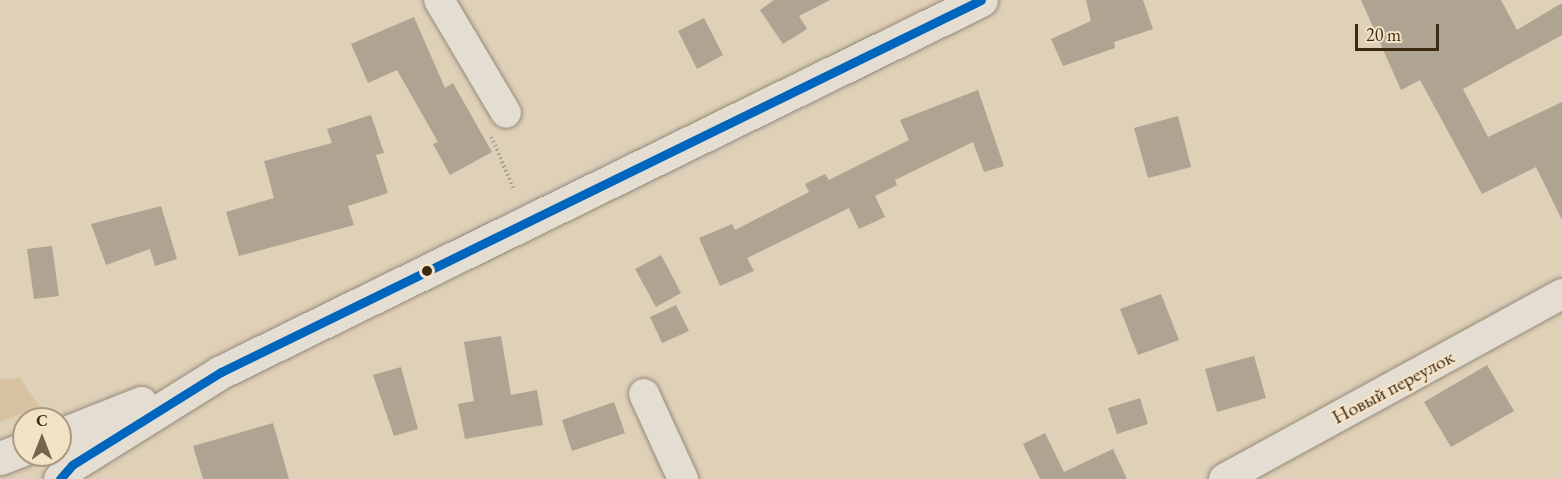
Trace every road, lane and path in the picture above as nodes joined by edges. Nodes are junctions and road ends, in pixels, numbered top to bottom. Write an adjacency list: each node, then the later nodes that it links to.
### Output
1 (439, 0): 3 (street)
2 (981, 0): 6 (main road)
3 (506, 113): 4 (path)
4 (514, 189)
5 (1562, 294): 11 (street, Новый переулок)
6 (221, 372): 8 (main road); 9 (main road)
7 (644, 394): 10 (street)
8 (72, 430)
9 (67, 474)
10 (683, 479)
11 (1224, 479)

